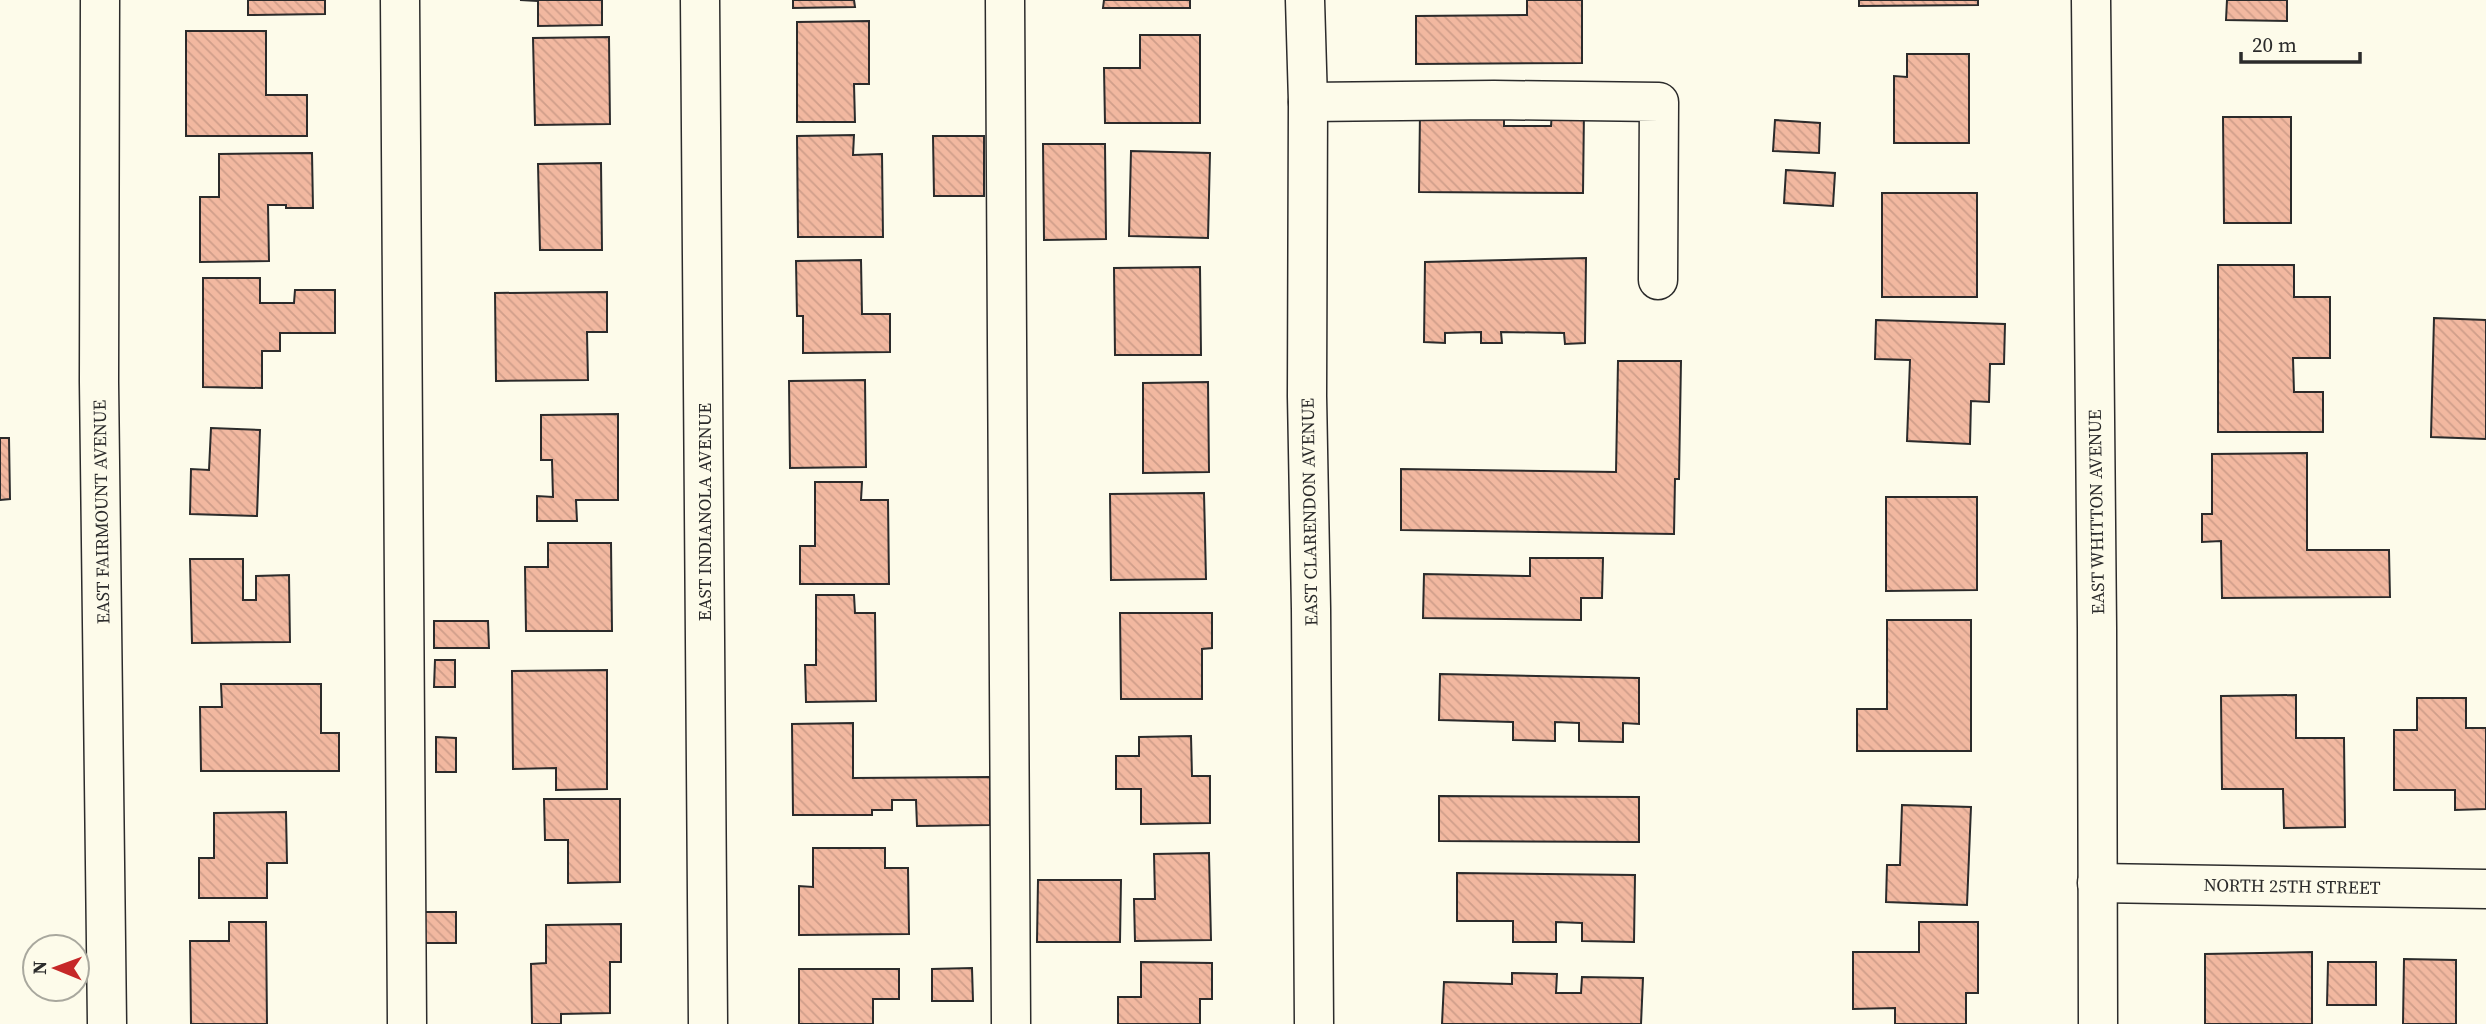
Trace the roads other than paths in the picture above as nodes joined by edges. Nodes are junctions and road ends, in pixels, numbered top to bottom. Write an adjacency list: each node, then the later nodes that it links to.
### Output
1 (100, 0): 11 (street, EAST FAIRMOUNT AVENUE)
2 (400, 0): 12 (street)
3 (700, 0): 13 (street, EAST INDIANOLA AVENUE)
4 (1005, 0): 14 (street)
5 (1305, 0): 7 (street, EAST CLARENDON AVENUE)
6 (2091, 0): 9 (street, EAST WHITTON AVENUE)
7 (1308, 102): 8 (street); 15 (street, EAST CLARENDON AVENUE)
8 (1658, 280)
9 (2097, 883): 10 (street, NORTH 25TH STREET); 16 (street, EAST WHITTON AVENUE)
10 (2486, 889)
11 (107, 1024)
12 (407, 1024)
13 (708, 1024)
14 (1011, 1024)
15 (1314, 1024)
16 (2098, 1024)

